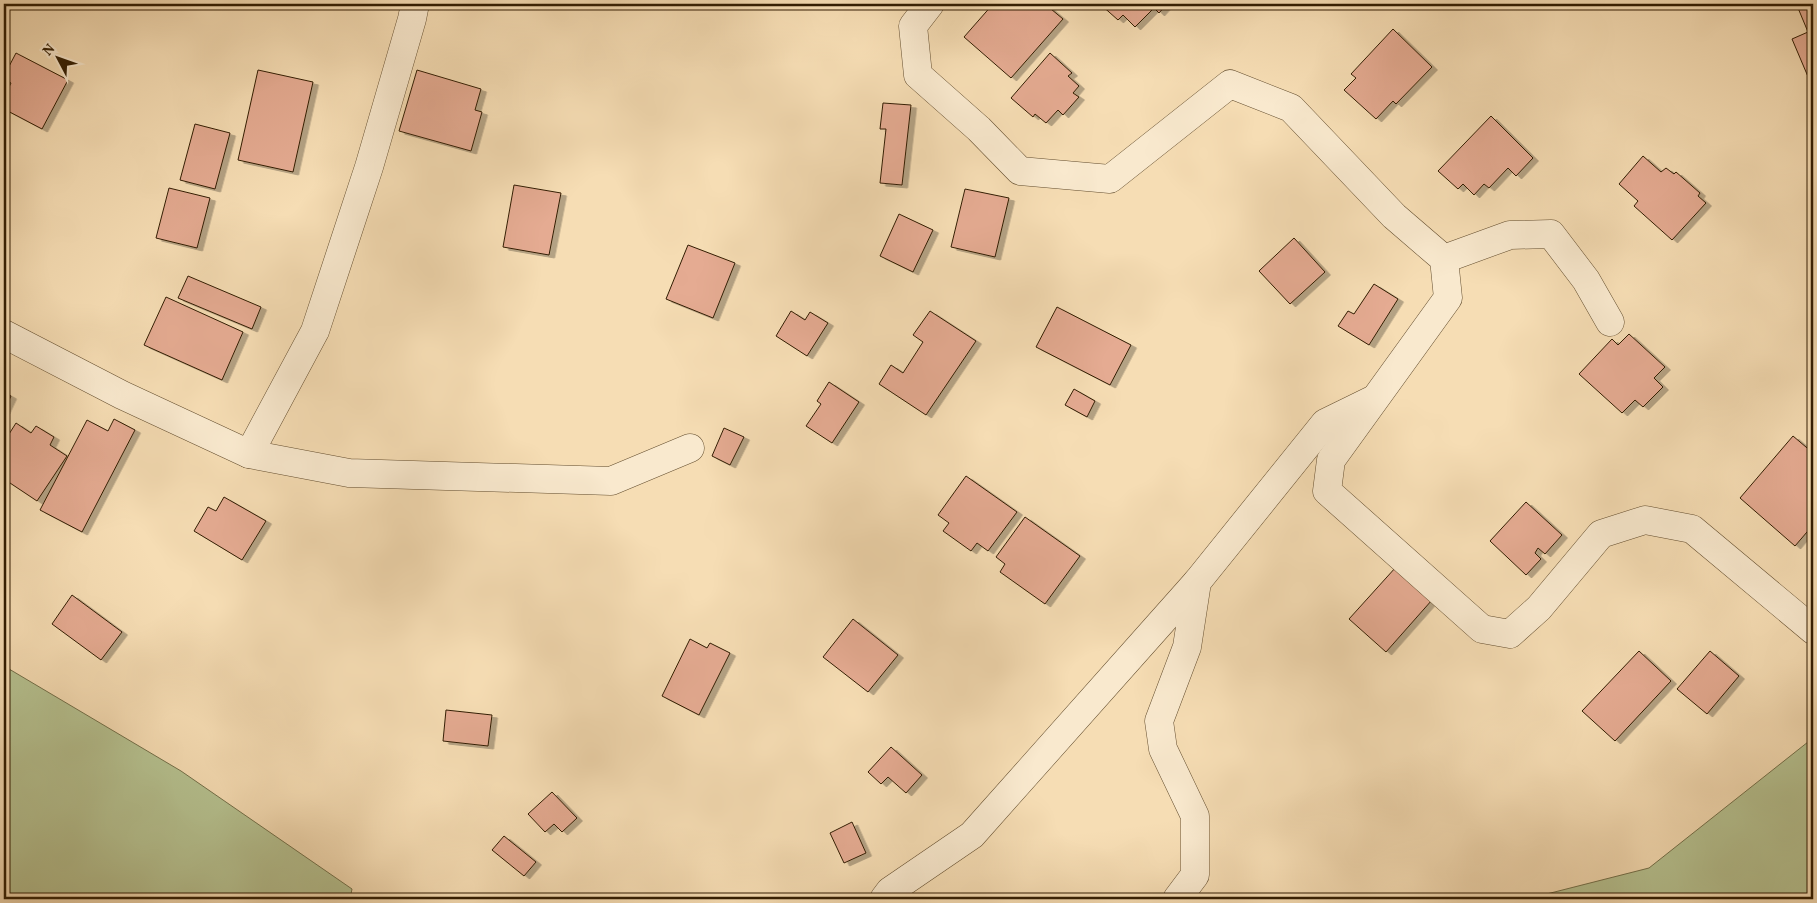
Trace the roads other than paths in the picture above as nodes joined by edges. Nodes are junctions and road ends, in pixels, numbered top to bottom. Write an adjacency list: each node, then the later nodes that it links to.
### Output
1 (416, 4): 8 (street)
2 (930, 4): 3 (street)
3 (1444, 259): 4 (street); 6 (street)
4 (1610, 322)
5 (4, 334): 8 (street)
6 (1375, 398): 9 (street); 10 (street)
7 (690, 448): 8 (street)
8 (249, 454)
9 (1197, 582): 11 (street); 12 (street)
10 (1813, 630)
11 (884, 899)
12 (1177, 899)

